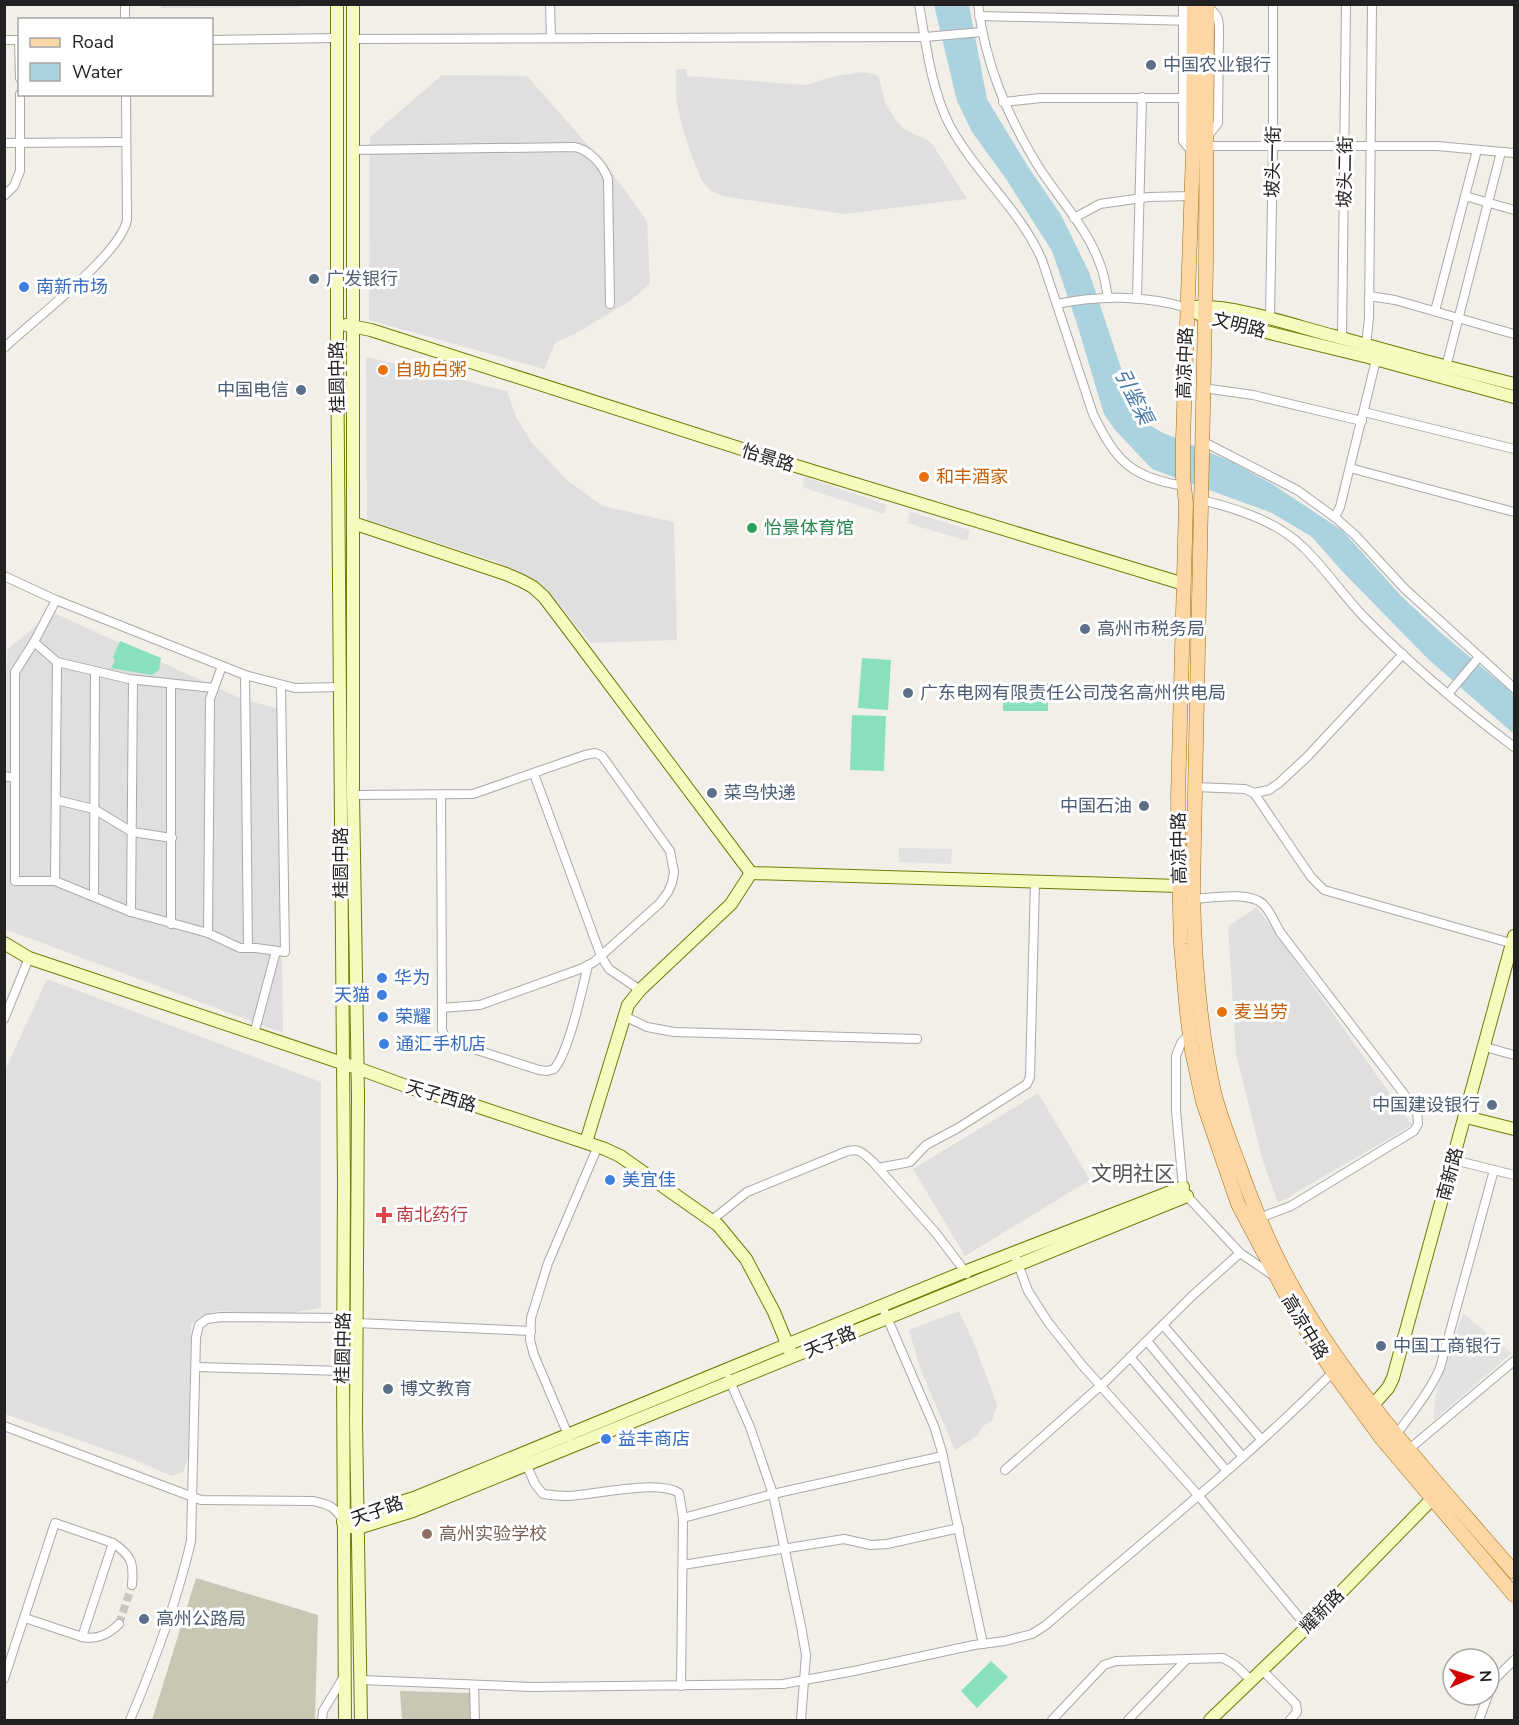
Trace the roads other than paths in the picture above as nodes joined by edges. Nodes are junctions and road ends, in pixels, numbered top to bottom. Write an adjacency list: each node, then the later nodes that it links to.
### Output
1 (337, 4): 15 (street, 桂圆中路)
2 (354, 4): 17 (street, 桂圆中路)
3 (550, 4): 16 (street)
4 (919, 4): 14 (street)
5 (978, 4): 11 (street)
6 (1183, 4): 12 (street)
7 (1273, 4): 28 (street, 坡头一街)
8 (1346, 4): 29 (street, 坡头二街)
9 (1372, 4): 30 (street)
10 (1203, 6): 12 (main road, 高凉中路); 26 (main road, 高凉中路)
11 (979, 16): 12 (street); 13 (street)
12 (1189, 20): 22 (main road, 高凉中路)
13 (978, 33): 14 (street); 23 (street)
14 (925, 37): 16 (street); 46 (street)
15 (337, 38): 17 (street); 18 (street); 52 (street, 桂圆中路)
16 (551, 38): 17 (street)
17 (354, 39): 31 (street, 桂圆中路)
18 (213, 40)
19 (20, 96): 24 (street)
20 (126, 96): 25 (street)
21 (1142, 97): 22 (street); 23 (street); 38 (street)
22 (1188, 98): 36 (main road, 高凉中路)
23 (1003, 102): 41 (street)
24 (21, 142): 25 (street); 27 (street); 35 (street)
25 (126, 142): 56 (street)
26 (1206, 142): 28 (street); 49 (main road, 高凉中路)
27 (4, 143)
28 (1273, 144): 29 (street); 51 (street, 坡头一街)
29 (1345, 144): 30 (street); 55 (street, 坡头二街)
30 (1370, 145): 32 (street); 42 (street)
31 (353, 150): 45 (street); 53 (street, 桂圆中路)
32 (1477, 150): 33 (street); 37 (street)
33 (1501, 152): 34 (street); 39 (street)
34 (1515, 153)
35 (4, 196)
36 (1191, 196): 38 (street); 47 (main road, 高凉中路)
37 (1465, 196): 39 (street); 48 (street)
38 (1139, 199): 41 (street); 44 (street)
39 (1488, 203): 40 (street); 50 (street)
40 (1515, 210)
41 (1074, 218): 43 (street)
42 (1369, 296): 48 (street); 57 (street)
43 (1103, 299): 44 (street); 46 (street)
44 (1137, 299): 47 (street)
45 (610, 304)
46 (1060, 304): 69 (street)
47 (1187, 308): 49 (street, 文明路); 64 (main road, 高凉中路)
48 (1435, 311): 50 (street)
49 (1205, 312): 51 (street, 文明路); 58 (street, 文明路); 61 (main road, 高凉中路)
50 (1458, 318): 54 (street); 59 (street)
51 (1270, 319): 55 (street, 文明路)
52 (337, 324): 53 (street, 怡景路); 87 (street, 桂圆中路)
53 (354, 326): 73 (street, 桂圆中路); 75 (street, 怡景路)
54 (1515, 334)
55 (1342, 339): 57 (street, 文明路)
56 (6, 344)
57 (1366, 346): 59 (street, 文明路)
58 (1376, 360): 62 (street, 文明路); 63 (street)
59 (1446, 367): 60 (street, 文明路)
60 (1515, 384)
61 (1203, 388): 63 (street); 65 (main road, 高凉中路)
62 (1515, 397)
63 (1363, 417): 67 (street); 68 (street)
64 (1184, 418): 65 (main road); 69 (main road, 高凉中路)
65 (1202, 420): 66 (main road, 高凉中路)
66 (1202, 445): 70 (main road, 高凉中路); 72 (street)
67 (1515, 449)
68 (1350, 468): 71 (street); 72 (street)
69 (1184, 482): 75 (main road, 高凉中路)
70 (1201, 498): 78 (street); 95 (main road, 高凉中路)
71 (1515, 512)
72 (1335, 518): 79 (street)
73 (353, 523): 87 (street, 桂圆中路); 103 (street)
74 (4, 576): 76 (street)
75 (1184, 584): 106 (main road, 高凉中路)
76 (56, 600): 77 (street); 81 (street)
77 (34, 642): 80 (street); 94 (street)
78 (1403, 654): 90 (street); 96 (street)
79 (1477, 660): 89 (street); 90 (street)
80 (57, 662): 82 (street); 99 (street)
81 (222, 666): 83 (street); 88 (street)
82 (95, 672): 84 (street); 100 (street)
83 (245, 675): 86 (street); 114 (street)
84 (134, 680): 85 (street); 101 (street)
85 (171, 684): 88 (street); 102 (street)
86 (281, 686): 87 (street); 115 (street)
87 (347, 687): 97 (street, 桂圆中路); 128 (street, 桂圆中路)
88 (214, 688): 111 (street)
89 (1515, 688)
90 (1451, 691): 91 (street)
91 (1515, 747)
92 (534, 774): 98 (street); 116 (street); 116 (street)
93 (4, 776): 94 (street)
94 (15, 778): 104 (street)
95 (1195, 787): 96 (street); 108 (main road, 高凉中路)
96 (1254, 793): 112 (street)
97 (353, 795): 98 (street); 129 (street, 桂圆中路)
98 (441, 795): 120 (street)
99 (56, 800): 100 (street); 104 (street)
100 (94, 809): 101 (street); 107 (street)
101 (132, 831): 102 (street); 109 (street)
102 (172, 838): 110 (street)
103 (752, 873): 105 (street); 119 (street)
104 (55, 881): 107 (street)
105 (1035, 881): 106 (street); 134 (street)
106 (1179, 886): 123 (main road, 高凉中路)
107 (94, 896): 109 (street)
108 (1193, 898): 123 (main road, 高凉中路); 138 (street)
109 (131, 912): 110 (street)
110 (171, 924): 111 (street)
111 (208, 933): 114 (street)
112 (1514, 941): 126 (street, 南新路)
113 (4, 943): 117 (street, 天子西路)
114 (248, 948): 115 (street)
115 (276, 951): 124 (street)
116 (601, 956): 118 (street); 119 (street)
117 (29, 958): 122 (street); 124 (street, 天子西路)
118 (588, 966): 120 (street); 120 (street)
119 (640, 990): 121 (street)
120 (442, 1008)
121 (624, 1016): 125 (street); 132 (street)
122 (4, 1019)
123 (1196, 1033): 137 (street); 138 (main road, 高凉中路); 143 (main road, 高凉中路)
124 (254, 1034): 128 (street, 天子西路)
125 (917, 1039)
126 (1485, 1047): 127 (street); 130 (street, 南新路)
127 (1515, 1055)
128 (342, 1064): 129 (street, 天子西路); 146 (street, 桂圆中路)
129 (357, 1068): 132 (street, 天子西路); 148 (street, 桂圆中路)
130 (1466, 1117): 131 (street); 133 (street, 南新路)
131 (1515, 1130)
132 (592, 1144): 139 (street, 天子西路); 150 (street)
133 (1454, 1160): 135 (street); 162 (street, 南新路)
134 (878, 1168): 139 (street); 142 (street)
135 (1494, 1170): 136 (street); 165 (street)
136 (1515, 1175)
137 (1185, 1191): 140 (street); 141 (street, 天子路)
138 (1259, 1218): 162 (main road, 高凉中路)
139 (712, 1220): 152 (street, 天子西路)
140 (1240, 1253): 143 (street); 149 (street)
141 (1016, 1259): 142 (street, 天子路); 144 (street, 天子路); 161 (street)
142 (966, 1272): 144 (street); 145 (street, 天子路)
143 (1276, 1277): 159 (main road, 高凉中路)
144 (971, 1284): 147 (street, 天子路)
145 (882, 1306): 147 (street); 152 (street, 天子路)
146 (344, 1318): 156 (street); 158 (street, 桂圆中路)
147 (888, 1318): 154 (street, 天子路); 169 (street)
148 (357, 1323): 150 (street); 178 (street, 桂圆中路)
149 (1163, 1325): 151 (street); 166 (street)
150 (531, 1331): 164 (street)
151 (1147, 1341): 153 (street); 170 (street)
152 (788, 1345): 154 (street, 天子西路); 157 (street, 天子路)
153 (1130, 1357): 161 (street); 173 (street)
154 (793, 1358): 160 (street, 天子路)
155 (1515, 1361): 168 (street)
156 (196, 1367): 158 (street); 176 (street)
157 (726, 1370): 160 (street); 164 (street, 天子路)
158 (343, 1371): 180 (street, 桂圆中路)
159 (1333, 1372): 166 (street); 177 (main road, 高凉中路)
160 (730, 1383): 167 (street, 天子路); 174 (street)
161 (1100, 1385): 172 (street); 175 (street)
162 (1373, 1405): 165 (main road, 高凉中路)
163 (6, 1430): 176 (street)
164 (567, 1434): 167 (street); 171 (street, 天子路)
165 (1396, 1435): 168 (main road, 高凉中路)
166 (1261, 1439): 170 (street)
167 (573, 1446): 171 (street, 天子路)
168 (1408, 1450): 186 (main road, 高凉中路)
169 (943, 1456): 174 (street); 182 (street)
170 (1242, 1456): 173 (street)
171 (524, 1459): 178 (street, 天子路); 179 (street); 181 (street, 天子路)
172 (1005, 1470)
173 (1226, 1470): 175 (street)
174 (773, 1494): 179 (street); 184 (street)
175 (1197, 1495): 191 (street); 193 (street)
176 (193, 1497): 180 (street); 205 (street)
177 (1432, 1498): 188 (main road, 高凉中路); 191 (street, 耀新路)
178 (358, 1515): 180 (street, 天子路); 181 (street, 桂圆中路)
179 (683, 1518): 185 (street)
180 (343, 1522): 181 (street, 天子路); 198 (street, 桂圆中路)
181 (358, 1528): 200 (street, 桂圆中路)
182 (959, 1528): 184 (street); 193 (street)
183 (113, 1543): 187 (street); 189 (street); 192 (street)
184 (784, 1549): 185 (street); 202 (street)
185 (683, 1565): 204 (street)
186 (1515, 1572)
187 (132, 1585)
188 (1515, 1595)
189 (26, 1618): 192 (street); 199 (street)
190 (119, 1624): 192 (street)
191 (1307, 1627): 196 (street, 耀新路)
192 (82, 1637)
193 (983, 1644): 202 (street)
194 (1187, 1659): 201 (street); 211 (street); 212 (street)
195 (1515, 1660): 197 (street)
196 (1262, 1670): 201 (street, 耀新路); 214 (street)
197 (1501, 1673)
198 (344, 1678): 206 (street); 207 (street, 桂圆中路)
199 (4, 1679)
200 (361, 1680): 203 (street); 208 (street, 桂圆中路)
201 (1251, 1680): 213 (street, 耀新路)
202 (805, 1681): 204 (street); 210 (street)
203 (474, 1685): 204 (street); 209 (street)
204 (681, 1686)
205 (130, 1720)
206 (322, 1720)
207 (345, 1720)
208 (361, 1720)
209 (475, 1720)
210 (801, 1720)
211 (1052, 1720)
212 (1128, 1720)
213 (1210, 1720)
214 (1290, 1720)

